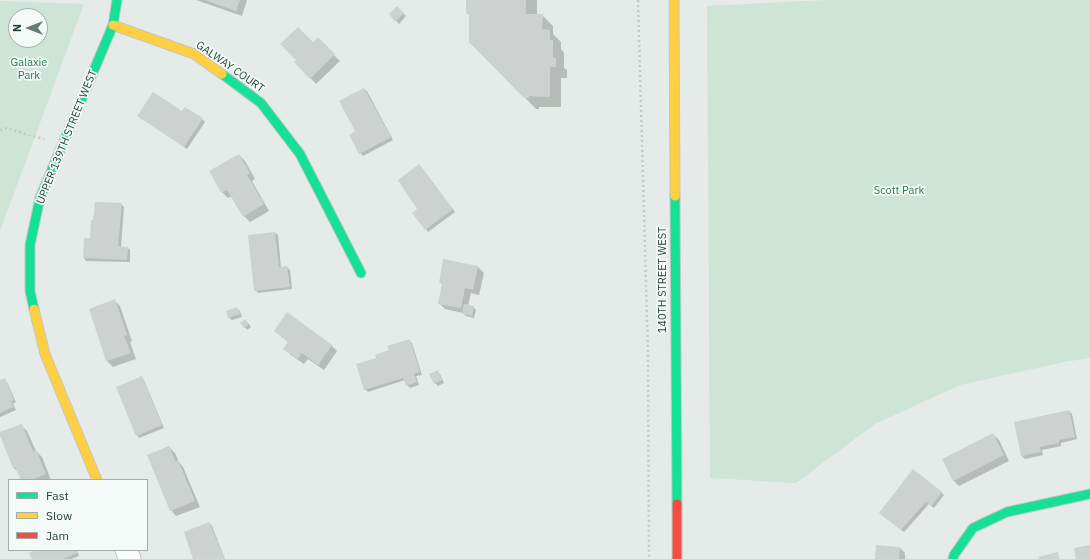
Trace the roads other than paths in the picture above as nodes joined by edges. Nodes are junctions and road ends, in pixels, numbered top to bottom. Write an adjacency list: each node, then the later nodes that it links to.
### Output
1 (118, 0): 3 (street, UPPER 139TH STREET WEST)
2 (674, 0): 7 (street, 140TH STREET WEST)
3 (113, 25): 4 (street, GALWAY COURT); 5 (street, UPPER 139TH STREET WEST)
4 (361, 273)
5 (97, 479)
6 (1090, 494): 8 (street)
7 (677, 559)
8 (953, 559)

